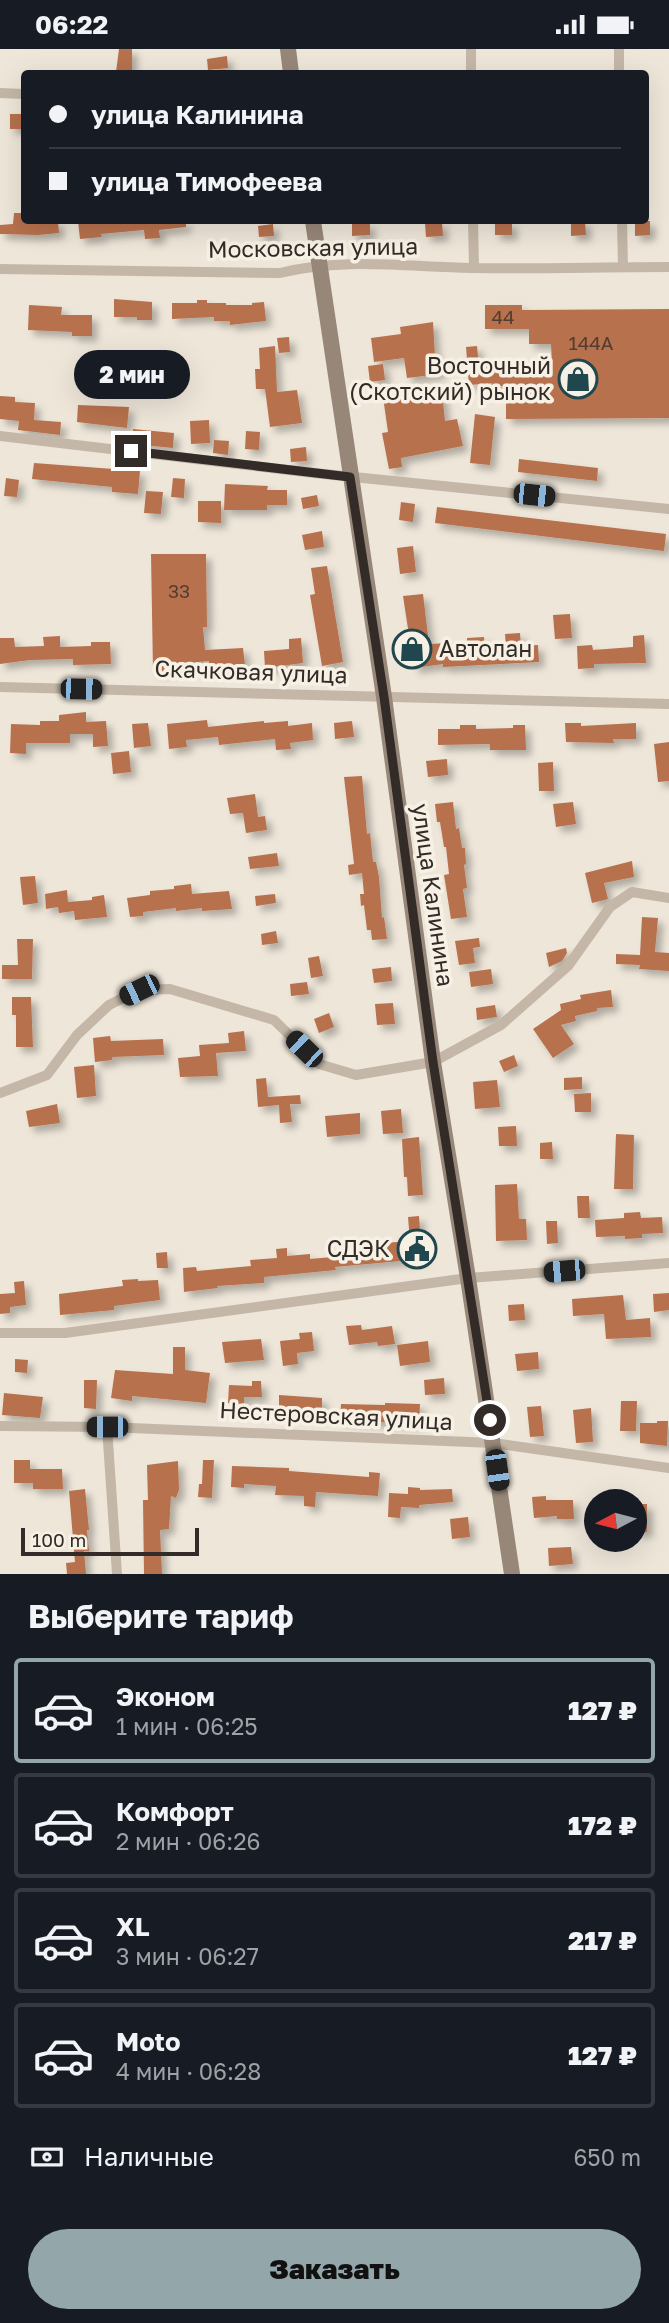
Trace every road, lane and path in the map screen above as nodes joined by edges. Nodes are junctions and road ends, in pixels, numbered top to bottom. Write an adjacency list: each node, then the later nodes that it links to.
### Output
1 (288, 49): 4 (main road)
2 (471, 49): 5 (street)
3 (619, 49): 6 (street)
4 (291, 70)
5 (471, 70)
6 (620, 70)
7 (0, 93): 8 (street)
8 (21, 94)
9 (314, 224): 12 (main road, улица Калинина)
10 (473, 224): 15 (street)
11 (622, 224): 13 (street)
12 (321, 267): 15 (street, Московская улица); 16 (street, Московская улица); 18 (main road, улица Калинина)
13 (623, 267): 14 (street, Московская улица); 15 (street, Московская улица)
14 (669, 267)
15 (474, 268)
16 (0, 269)
17 (0, 436): 18 (street)
18 (350, 477): 19 (street); 21 (main road, улица Калинина)
19 (669, 509)
20 (0, 687): 21 (street, Скачковая улица)
21 (384, 697): 22 (street, Скачковая улица); 24 (main road, улица Калинина)
22 (669, 703)
23 (669, 898): 24 (street)
24 (433, 1062): 25 (street); 27 (main road, улица Калинина)
25 (0, 1093)
26 (669, 1263): 27 (street)
27 (468, 1278): 28 (street); 31 (main road, улица Калинина)
28 (0, 1333)
29 (0, 1426): 30 (street, Нестеровская улица)
30 (107, 1427): 31 (street, Нестеровская улица); 33 (street)
31 (493, 1444): 32 (street, Нестеровская улица); 34 (main road, улица Калинина)
32 (669, 1468)
33 (117, 1574)
34 (512, 1574)

